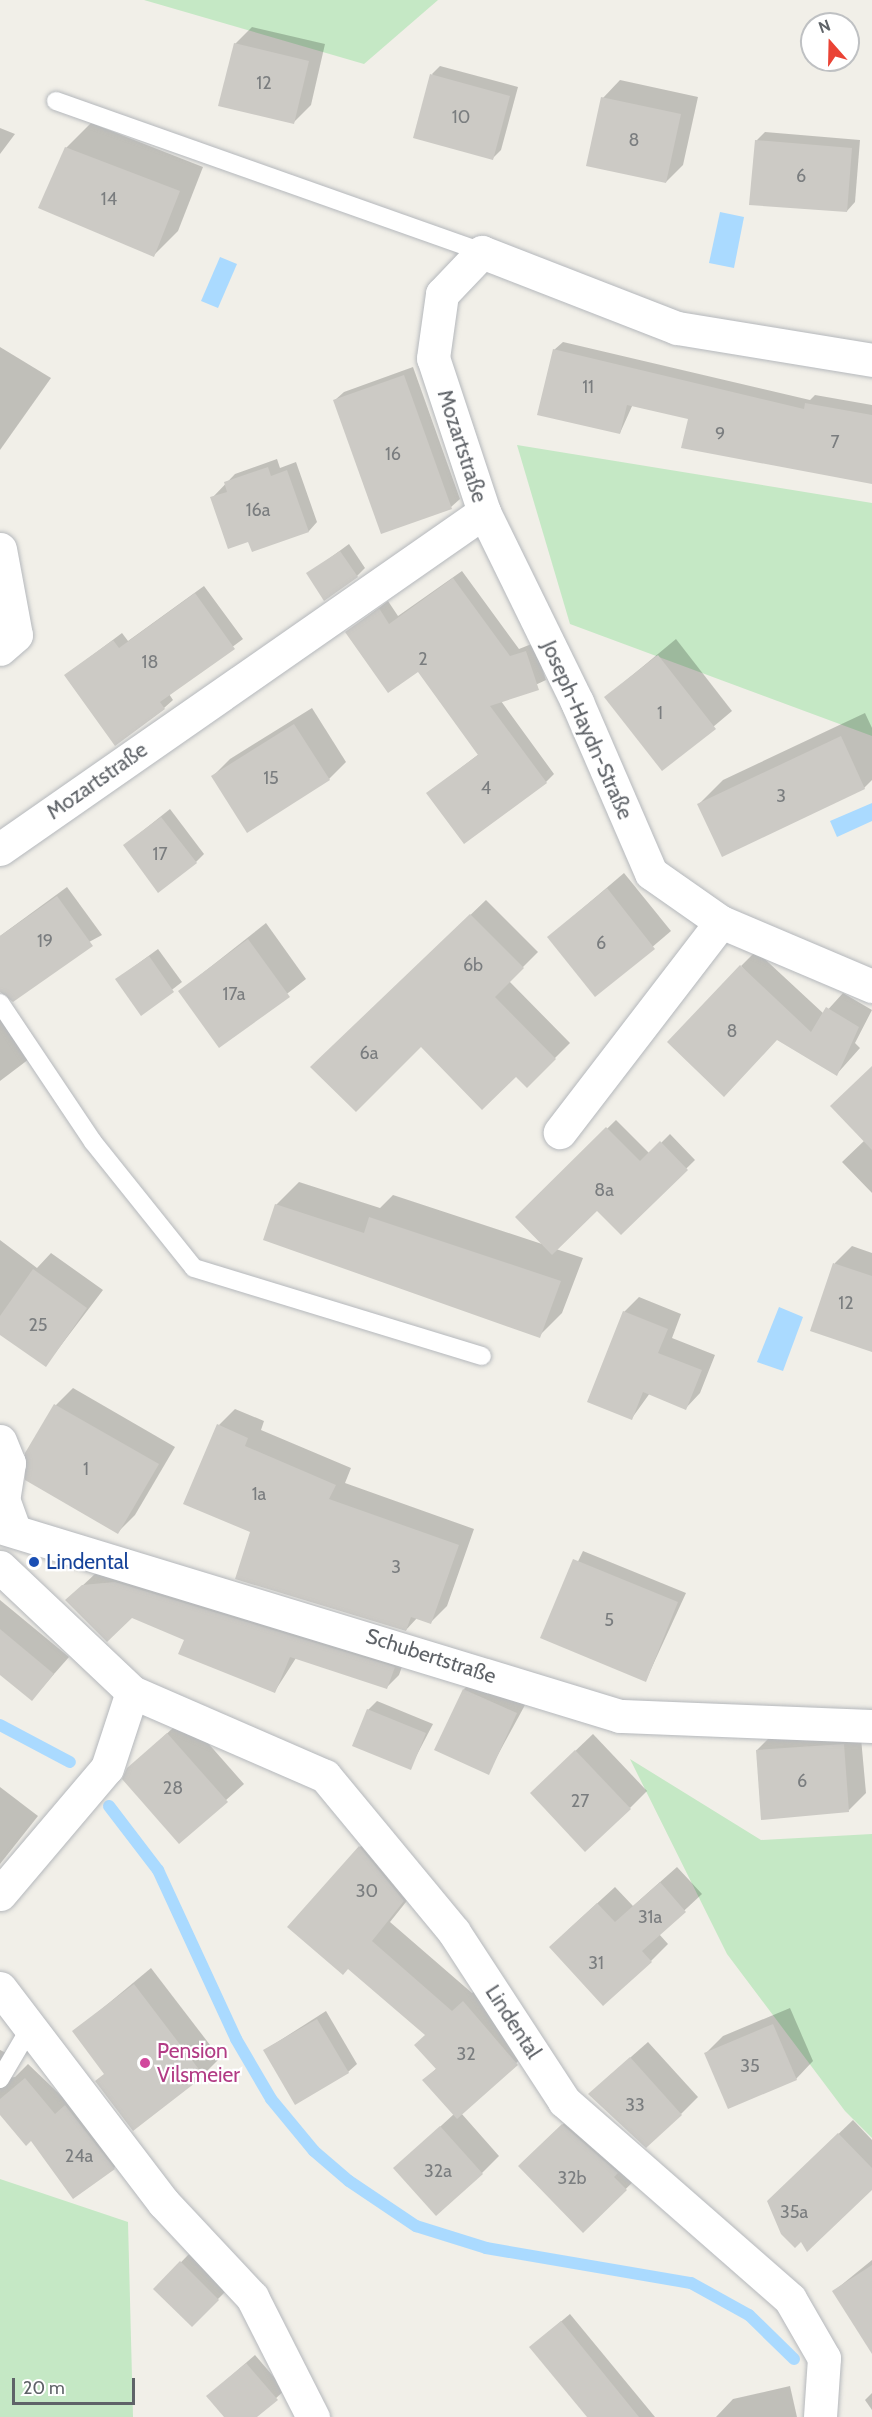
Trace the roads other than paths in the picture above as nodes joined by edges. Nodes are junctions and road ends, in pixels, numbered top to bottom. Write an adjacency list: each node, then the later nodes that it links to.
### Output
1 (56, 101): 2 (lane)
2 (482, 252): 3 (street); 4 (street, Mozartstraße)
3 (872, 360)
4 (484, 512): 7 (street, Mozartstraße); 8 (street, Joseph-Haydn-Straße)
5 (0, 549): 6 (street)
6 (0, 649)
7 (0, 849)
8 (722, 922): 9 (street, Joseph-Haydn-Straße); 11 (street)
9 (872, 986)
10 (0, 1003): 12 (lane)
11 (560, 1132)
12 (482, 1356)
13 (0, 1441): 14 (street)
14 (7, 1528): 17 (street, Schubertstraße)
15 (0, 1567): 16 (street, Lindental)
16 (132, 1692): 18 (street); 23 (street, Lindental)
17 (872, 1726)
18 (0, 1894)
19 (0, 1988): 20 (street)
20 (30, 2028): 21 (lane); 22 (street)
21 (0, 2079)
22 (313, 2417)
23 (819, 2417)

